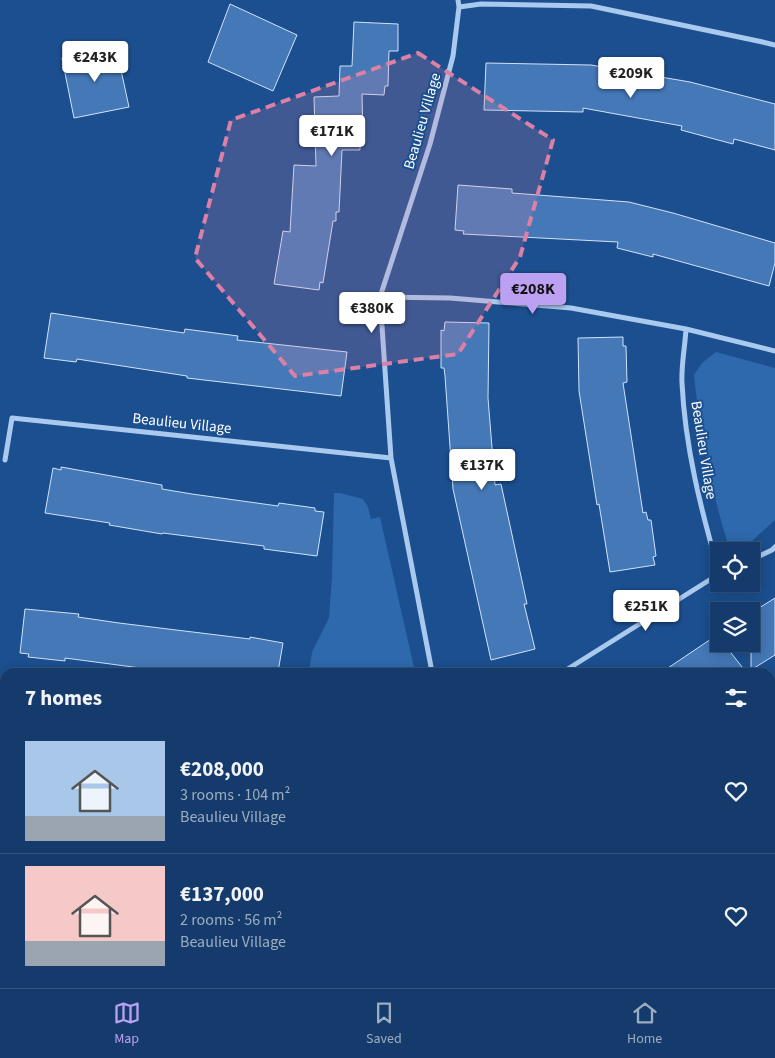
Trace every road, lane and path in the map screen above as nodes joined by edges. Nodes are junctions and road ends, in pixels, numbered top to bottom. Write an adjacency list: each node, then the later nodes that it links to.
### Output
1 (458, 0): 2 (street, Beaulieu Village)
2 (459, 7): 3 (street); 4 (street, Beaulieu Village)
3 (775, 46)
4 (380, 296): 5 (street); 7 (street, Beaulieu Village)
5 (686, 329): 6 (street); 9 (street, Beaulieu Village)
6 (775, 351)
7 (391, 458): 8 (street, Beaulieu Village); 13 (street, Beaulieu Village)
8 (5, 460)
9 (710, 542)
10 (775, 547): 11 (street)
11 (760, 556)
12 (710, 579): 14 (street, Beaulieu Village)
13 (431, 668)
14 (569, 668)

